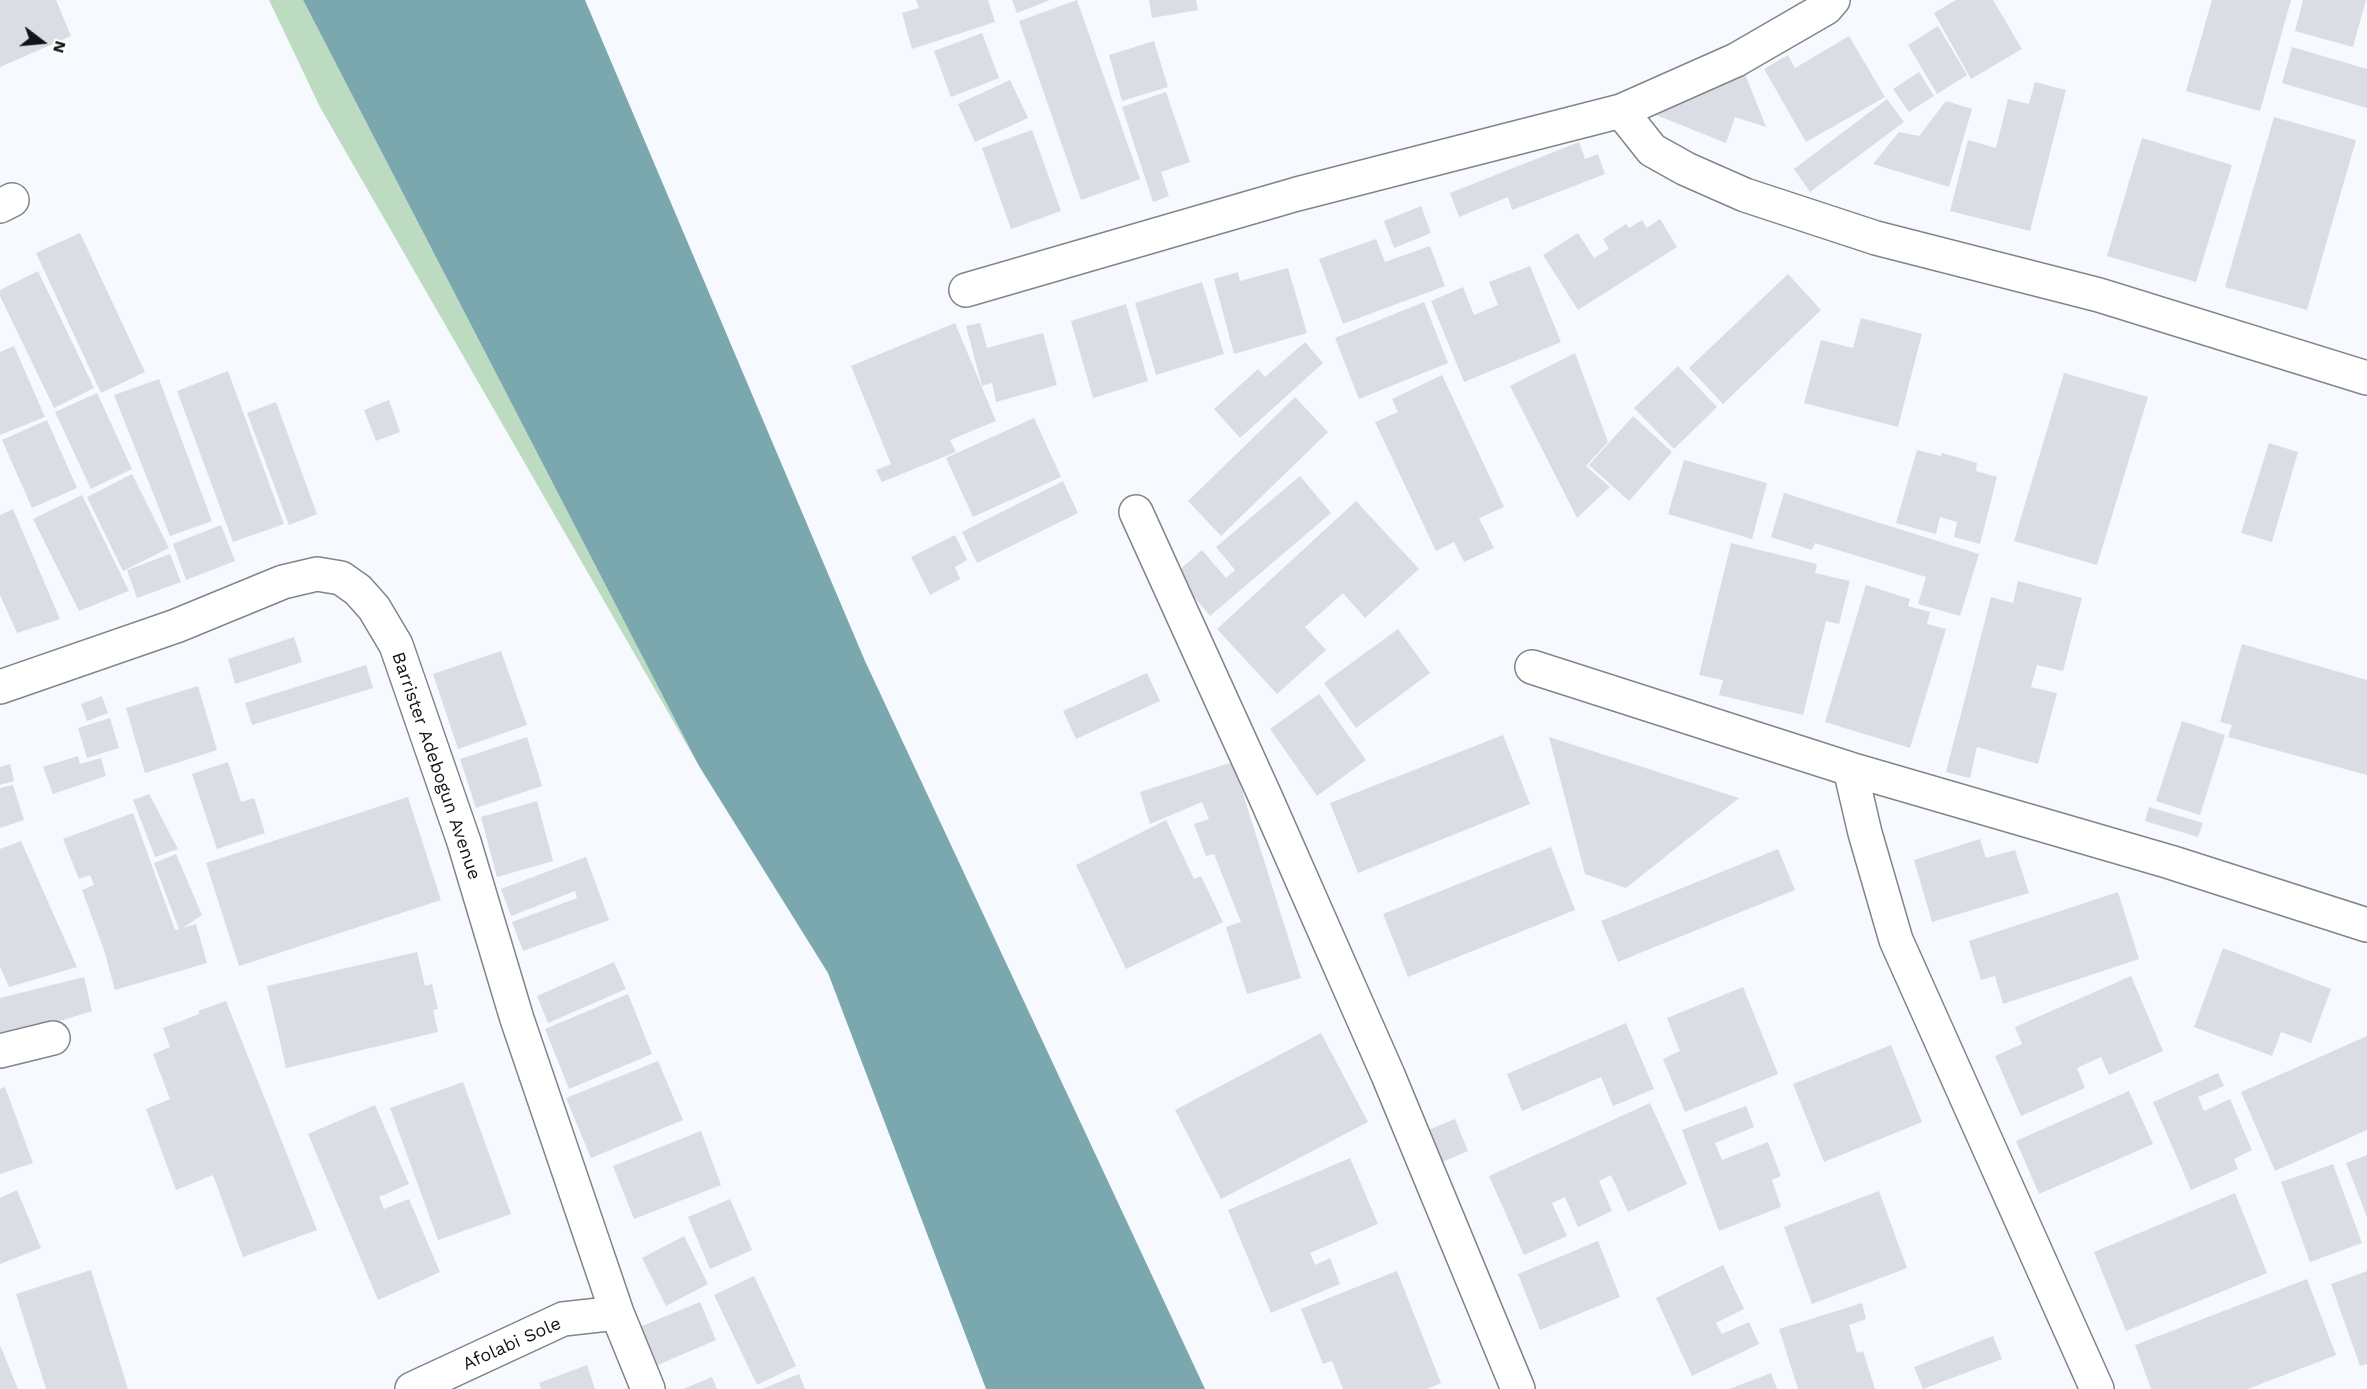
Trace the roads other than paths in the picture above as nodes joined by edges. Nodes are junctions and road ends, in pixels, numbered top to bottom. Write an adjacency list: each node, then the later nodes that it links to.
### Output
1 (1833, 0): 2 (street)
2 (1621, 111): 3 (street); 4 (street)
3 (966, 290)
4 (2367, 378)
5 (1136, 512): 15 (street)
6 (1532, 667): 8 (street)
7 (0, 687): 12 (street, Barrister Adebogun Avenue)
8 (1850, 769): 9 (street); 16 (street)
9 (2367, 925)
10 (53, 1038): 11 (street)
11 (0, 1051)
12 (616, 1313): 13 (street, Afolabi Sole); 14 (street, Barrister Adebogun Avenue)
13 (412, 1389)
14 (648, 1389)
15 (1518, 1389)
16 (2097, 1389)

